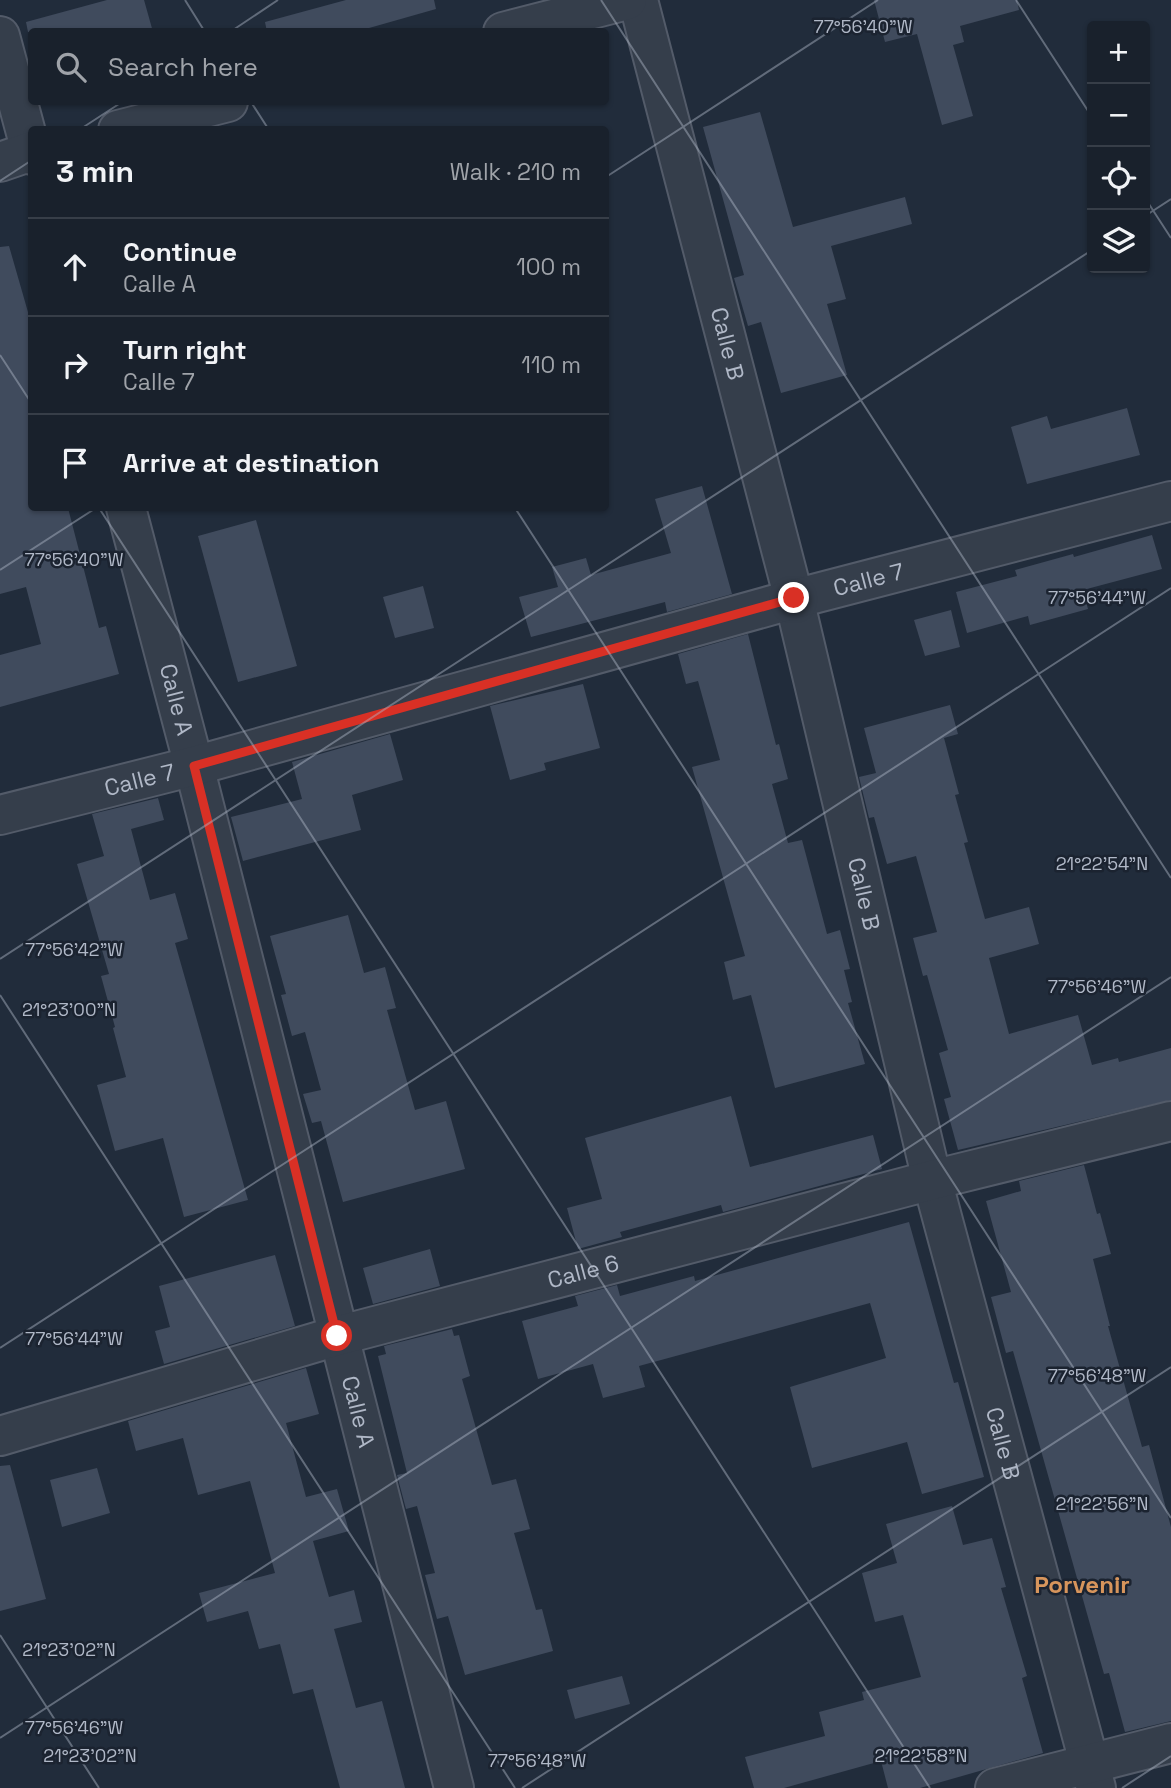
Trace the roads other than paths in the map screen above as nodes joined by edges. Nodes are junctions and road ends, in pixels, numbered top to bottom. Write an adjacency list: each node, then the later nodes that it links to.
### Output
1 (626, 0): 3 (street)
2 (638, 0): 12 (street, Calle B)
3 (518, 28)
4 (0, 36): 7 (street)
5 (216, 105): 6 (street)
6 (134, 126)
7 (28, 142)
8 (28, 154): 9 (street)
9 (0, 162)
10 (1171, 501): 12 (street, Calle 7)
11 (127, 511): 13 (street, Calle A)
12 (794, 598): 13 (street, Calle 7); 16 (street, Calle B)
13 (194, 766): 14 (street, Calle 7); 17 (street, Calle A)
14 (0, 815)
15 (1171, 1121): 16 (street, Calle 6)
16 (932, 1180): 17 (street, Calle 6); 20 (street, Calle B)
17 (337, 1336): 18 (street, Calle 6); 21 (street, Calle A)
18 (0, 1436)
19 (1171, 1744): 20 (street)
20 (1093, 1776): 22 (street)
21 (454, 1788)
22 (995, 1788)

